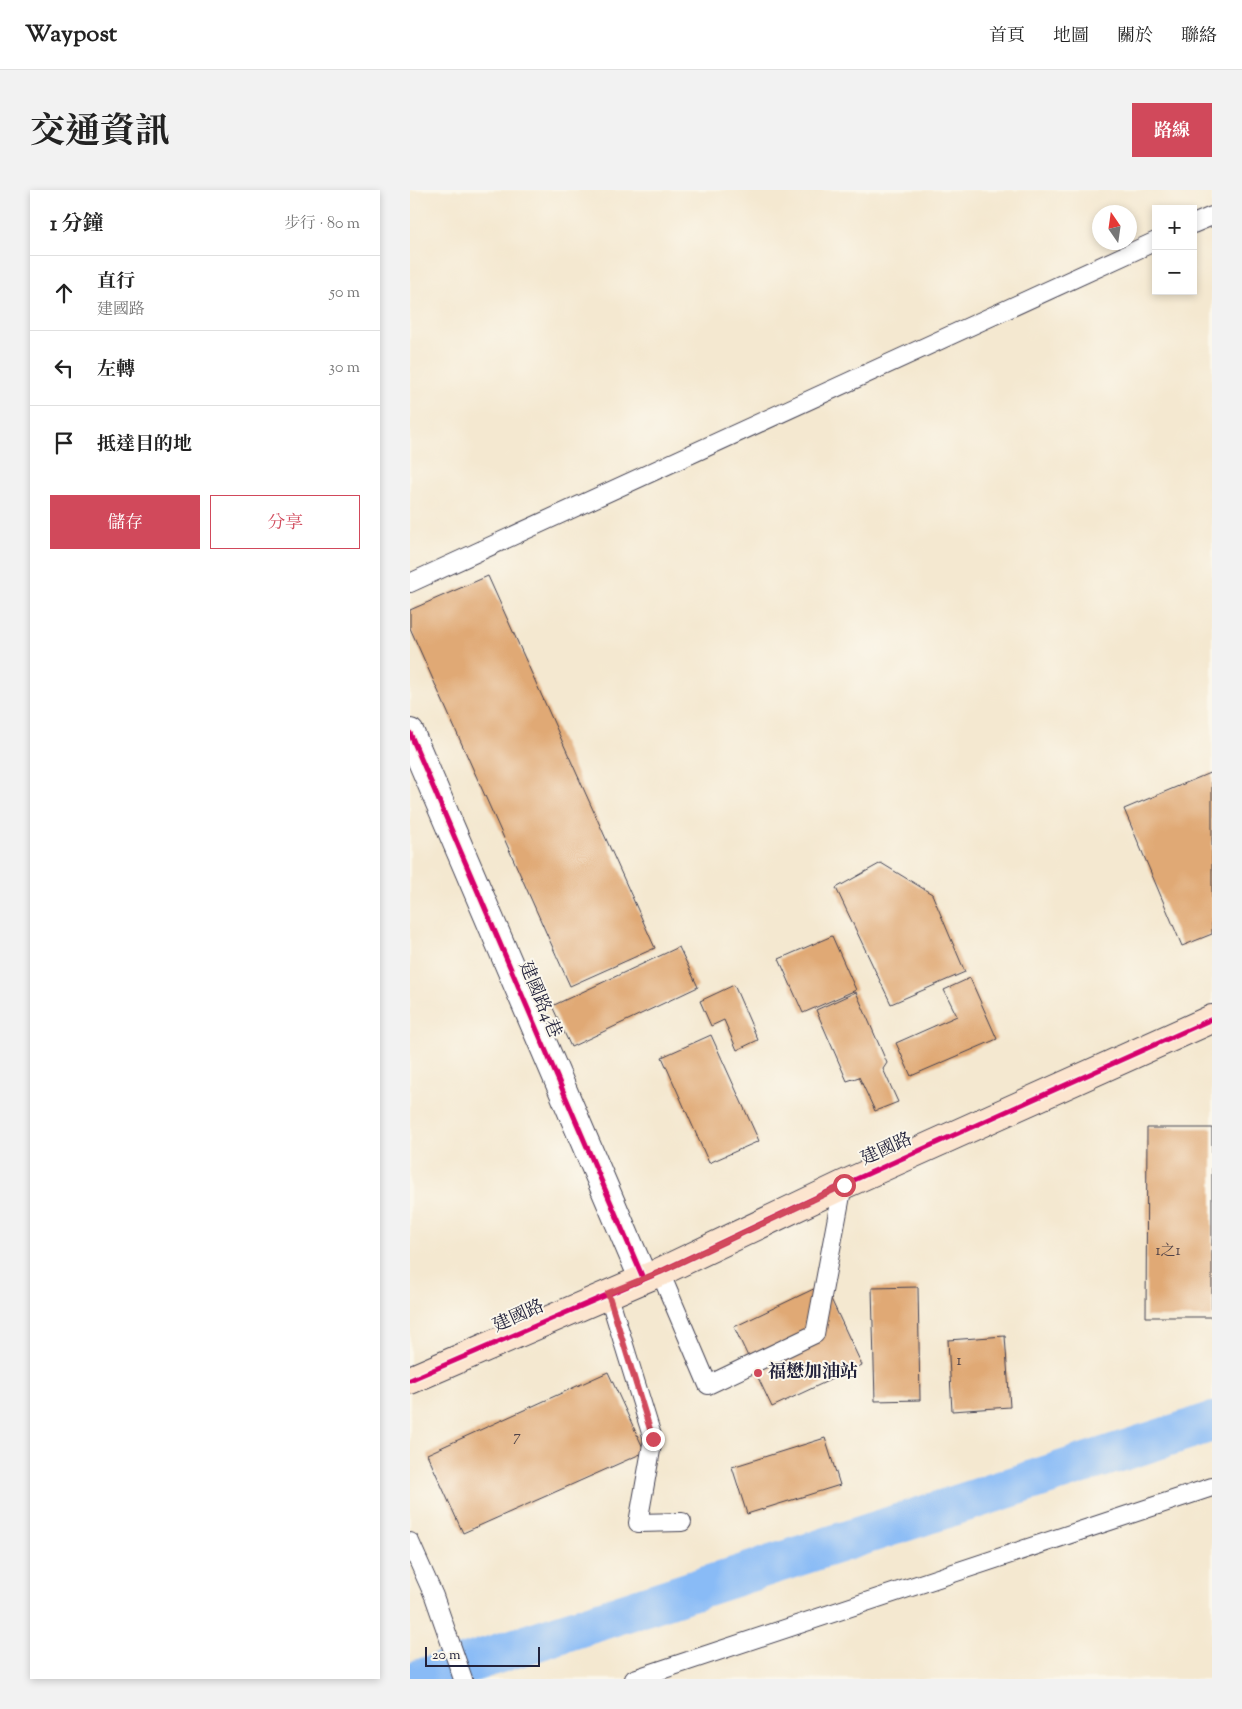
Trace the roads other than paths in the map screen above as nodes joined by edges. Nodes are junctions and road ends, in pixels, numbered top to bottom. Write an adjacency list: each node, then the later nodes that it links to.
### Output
1 (1212, 216): 2 (lane)
2 (1197, 222)
3 (1152, 243): 4 (lane)
4 (410, 583)
5 (410, 733): 8 (street, 建國路4巷)
6 (1212, 1019): 7 (main road, 建國路)
7 (844, 1185): 8 (main road, 建國路); 8 (lane)
8 (652, 1275): 9 (main road, 建國路)
9 (608, 1293): 10 (main road, 建國路); 12 (lane)
10 (410, 1380)
11 (1212, 1487): 15 (lane)
12 (682, 1522)
13 (410, 1542): 14 (lane)
14 (463, 1679)
15 (634, 1679)

